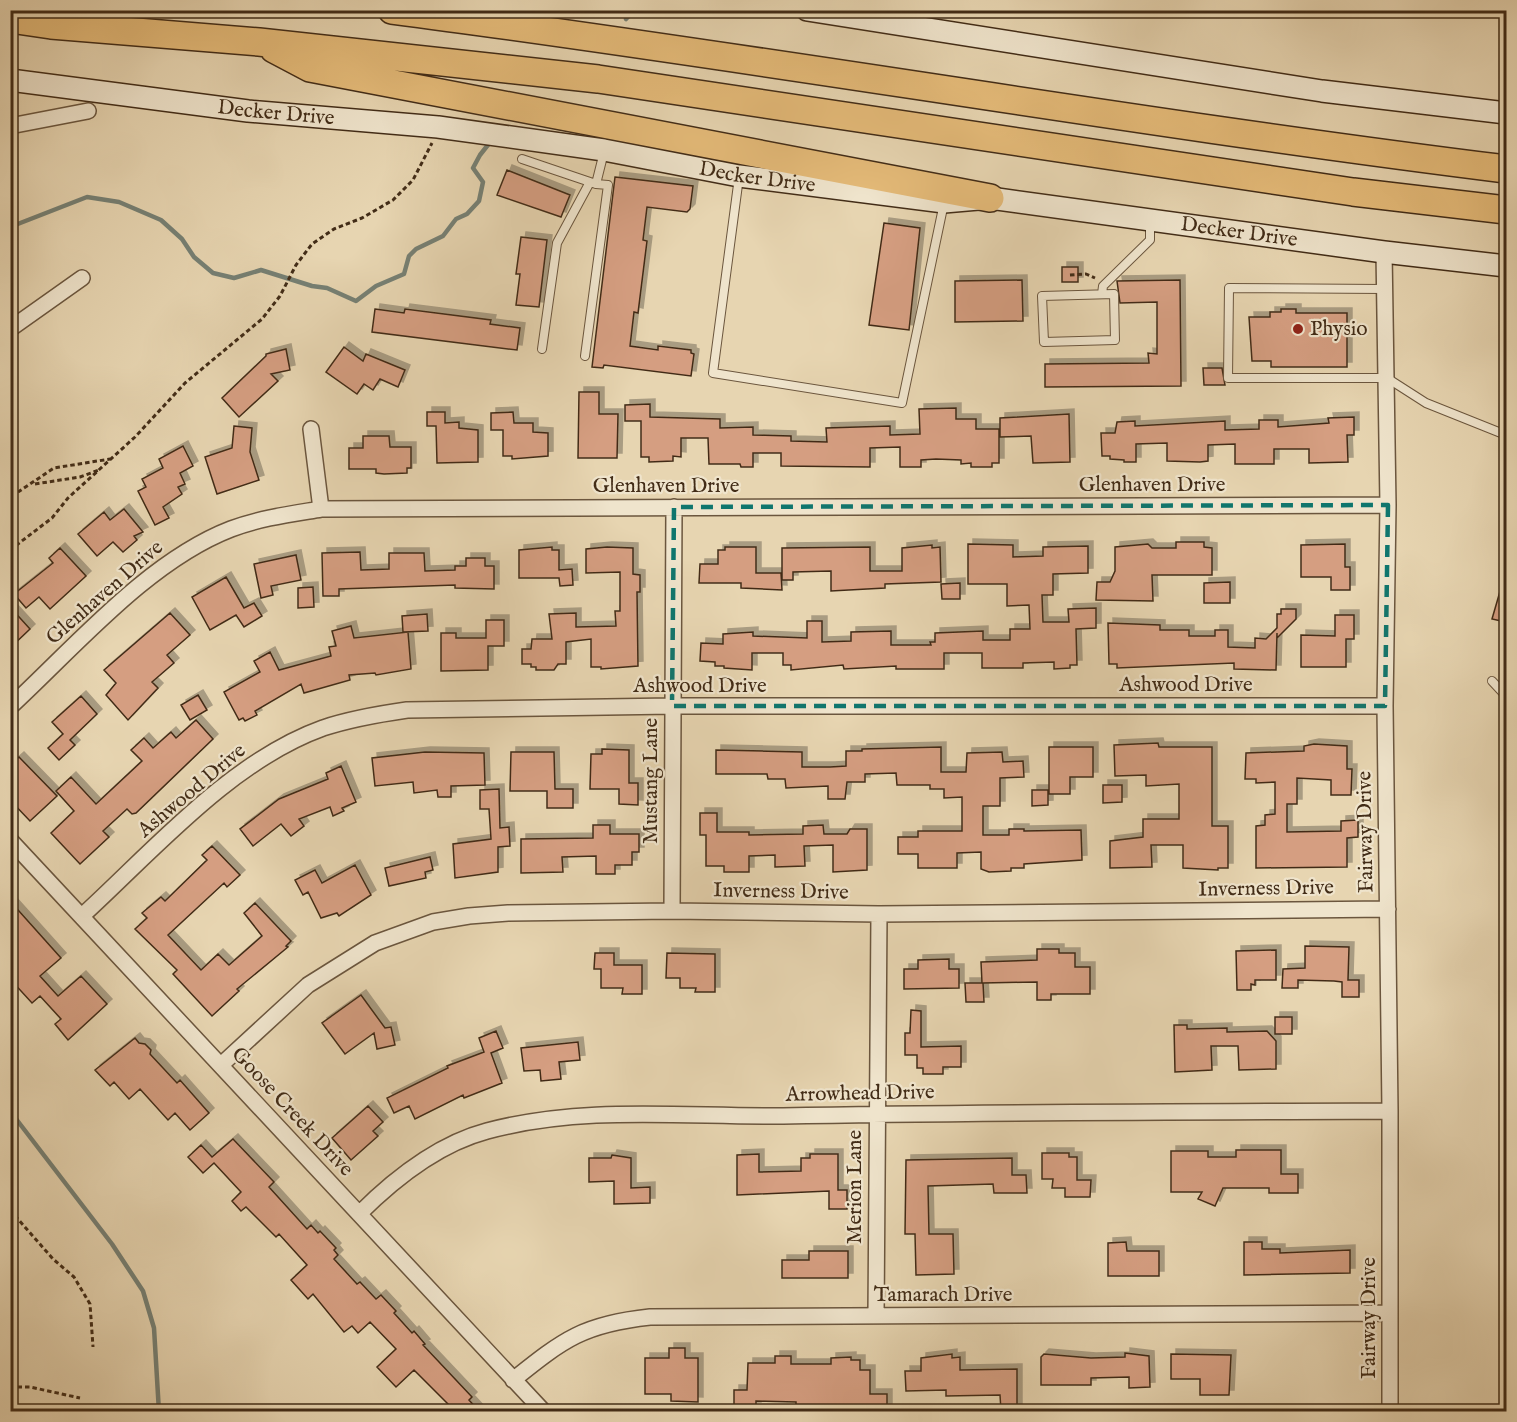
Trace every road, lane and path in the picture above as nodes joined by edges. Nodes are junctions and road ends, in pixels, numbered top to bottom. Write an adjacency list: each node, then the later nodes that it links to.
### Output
1 (392, 10): 12 (highway)
2 (807, 10): 7 (main road)
3 (10, 19): 4 (highway)
4 (260, 42): 15 (highway); 17 (highway)
5 (10, 80): 9 (main road, Decker Drive)
6 (88, 111): 8 (street)
7 (1506, 113)
8 (10, 126)
9 (438, 127): 10 (main road, Decker Drive); 31 (path)
10 (604, 150): 13 (main road, Decker Drive); 14 (lane)
11 (522, 159): 14 (lane)
12 (1506, 169)
13 (739, 176): 16 (main road, Decker Drive); 16 (lane)
14 (593, 183): 26 (lane); 27 (lane)
15 (990, 198): 16 (main road, Decker Drive); 18 (main road, Decker Drive)
16 (944, 202)
17 (1506, 210)
18 (1150, 221): 19 (main road, Decker Drive); 24 (lane)
19 (1384, 252): 20 (main road, Decker Drive); 23 (street, Fairway Drive)
20 (1506, 266)
21 (1070, 275): 24 (path)
22 (82, 278): 25 (street)
23 (1385, 289): 28 (street, Fairway Drive); 28 (lane)
24 (1102, 290): 24 (lane)
25 (10, 329)
26 (542, 349)
27 (585, 356)
28 (1387, 378): 30 (lane); 35 (street, Fairway Drive)
29 (311, 429): 37 (street)
30 (1506, 435)
31 (112, 459): 32 (path); 33 (path)
32 (100, 469): 33 (path); 38 (path)
33 (33, 484): 34 (path)
34 (10, 505)
35 (1388, 505): 36 (street, Glenhaven Drive); 42 (street, Fairway Drive)
36 (674, 507): 37 (street, Glenhaven Drive); 41 (street, Mustang Lane)
37 (321, 508): 43 (street, Glenhaven Drive)
38 (10, 550)
39 (1492, 681): 40 (lane)
40 (1506, 696)
41 (672, 706): 42 (street, Ashwood Drive); 46 (street, Mustang Lane); 48 (street, Ashwood Drive)
42 (1385, 706): 45 (street, Fairway Drive)
43 (10, 707)
44 (10, 840): 48 (street, Goose Creek Drive)
45 (1388, 909): 47 (street, Inverness Drive); 50 (street, Fairway Drive)
46 (672, 911): 47 (street, Inverness Drive); 49 (street, Inverness Drive)
47 (879, 914): 51 (street, Merion Lane)
48 (83, 915): 49 (street, Goose Creek Drive)
49 (221, 1065): 53 (street, Goose Creek Drive)
50 (1390, 1111): 51 (street, Arrowhead Drive); 54 (street, Fairway Drive)
51 (877, 1114): 53 (street, Arrowhead Drive); 55 (street, Merion Lane)
52 (10, 1210): 56 (path)
53 (358, 1214): 57 (street, Goose Creek Drive)
54 (1390, 1313): 55 (street, Tamarach Drive); 61 (street, Fairway Drive)
55 (876, 1316): 57 (street, Tamarach Drive)
56 (93, 1347)
57 (513, 1380): 60 (street, Goose Creek Drive)
58 (10, 1387): 59 (path)
59 (80, 1398)
60 (544, 1412)
61 (1390, 1412)

